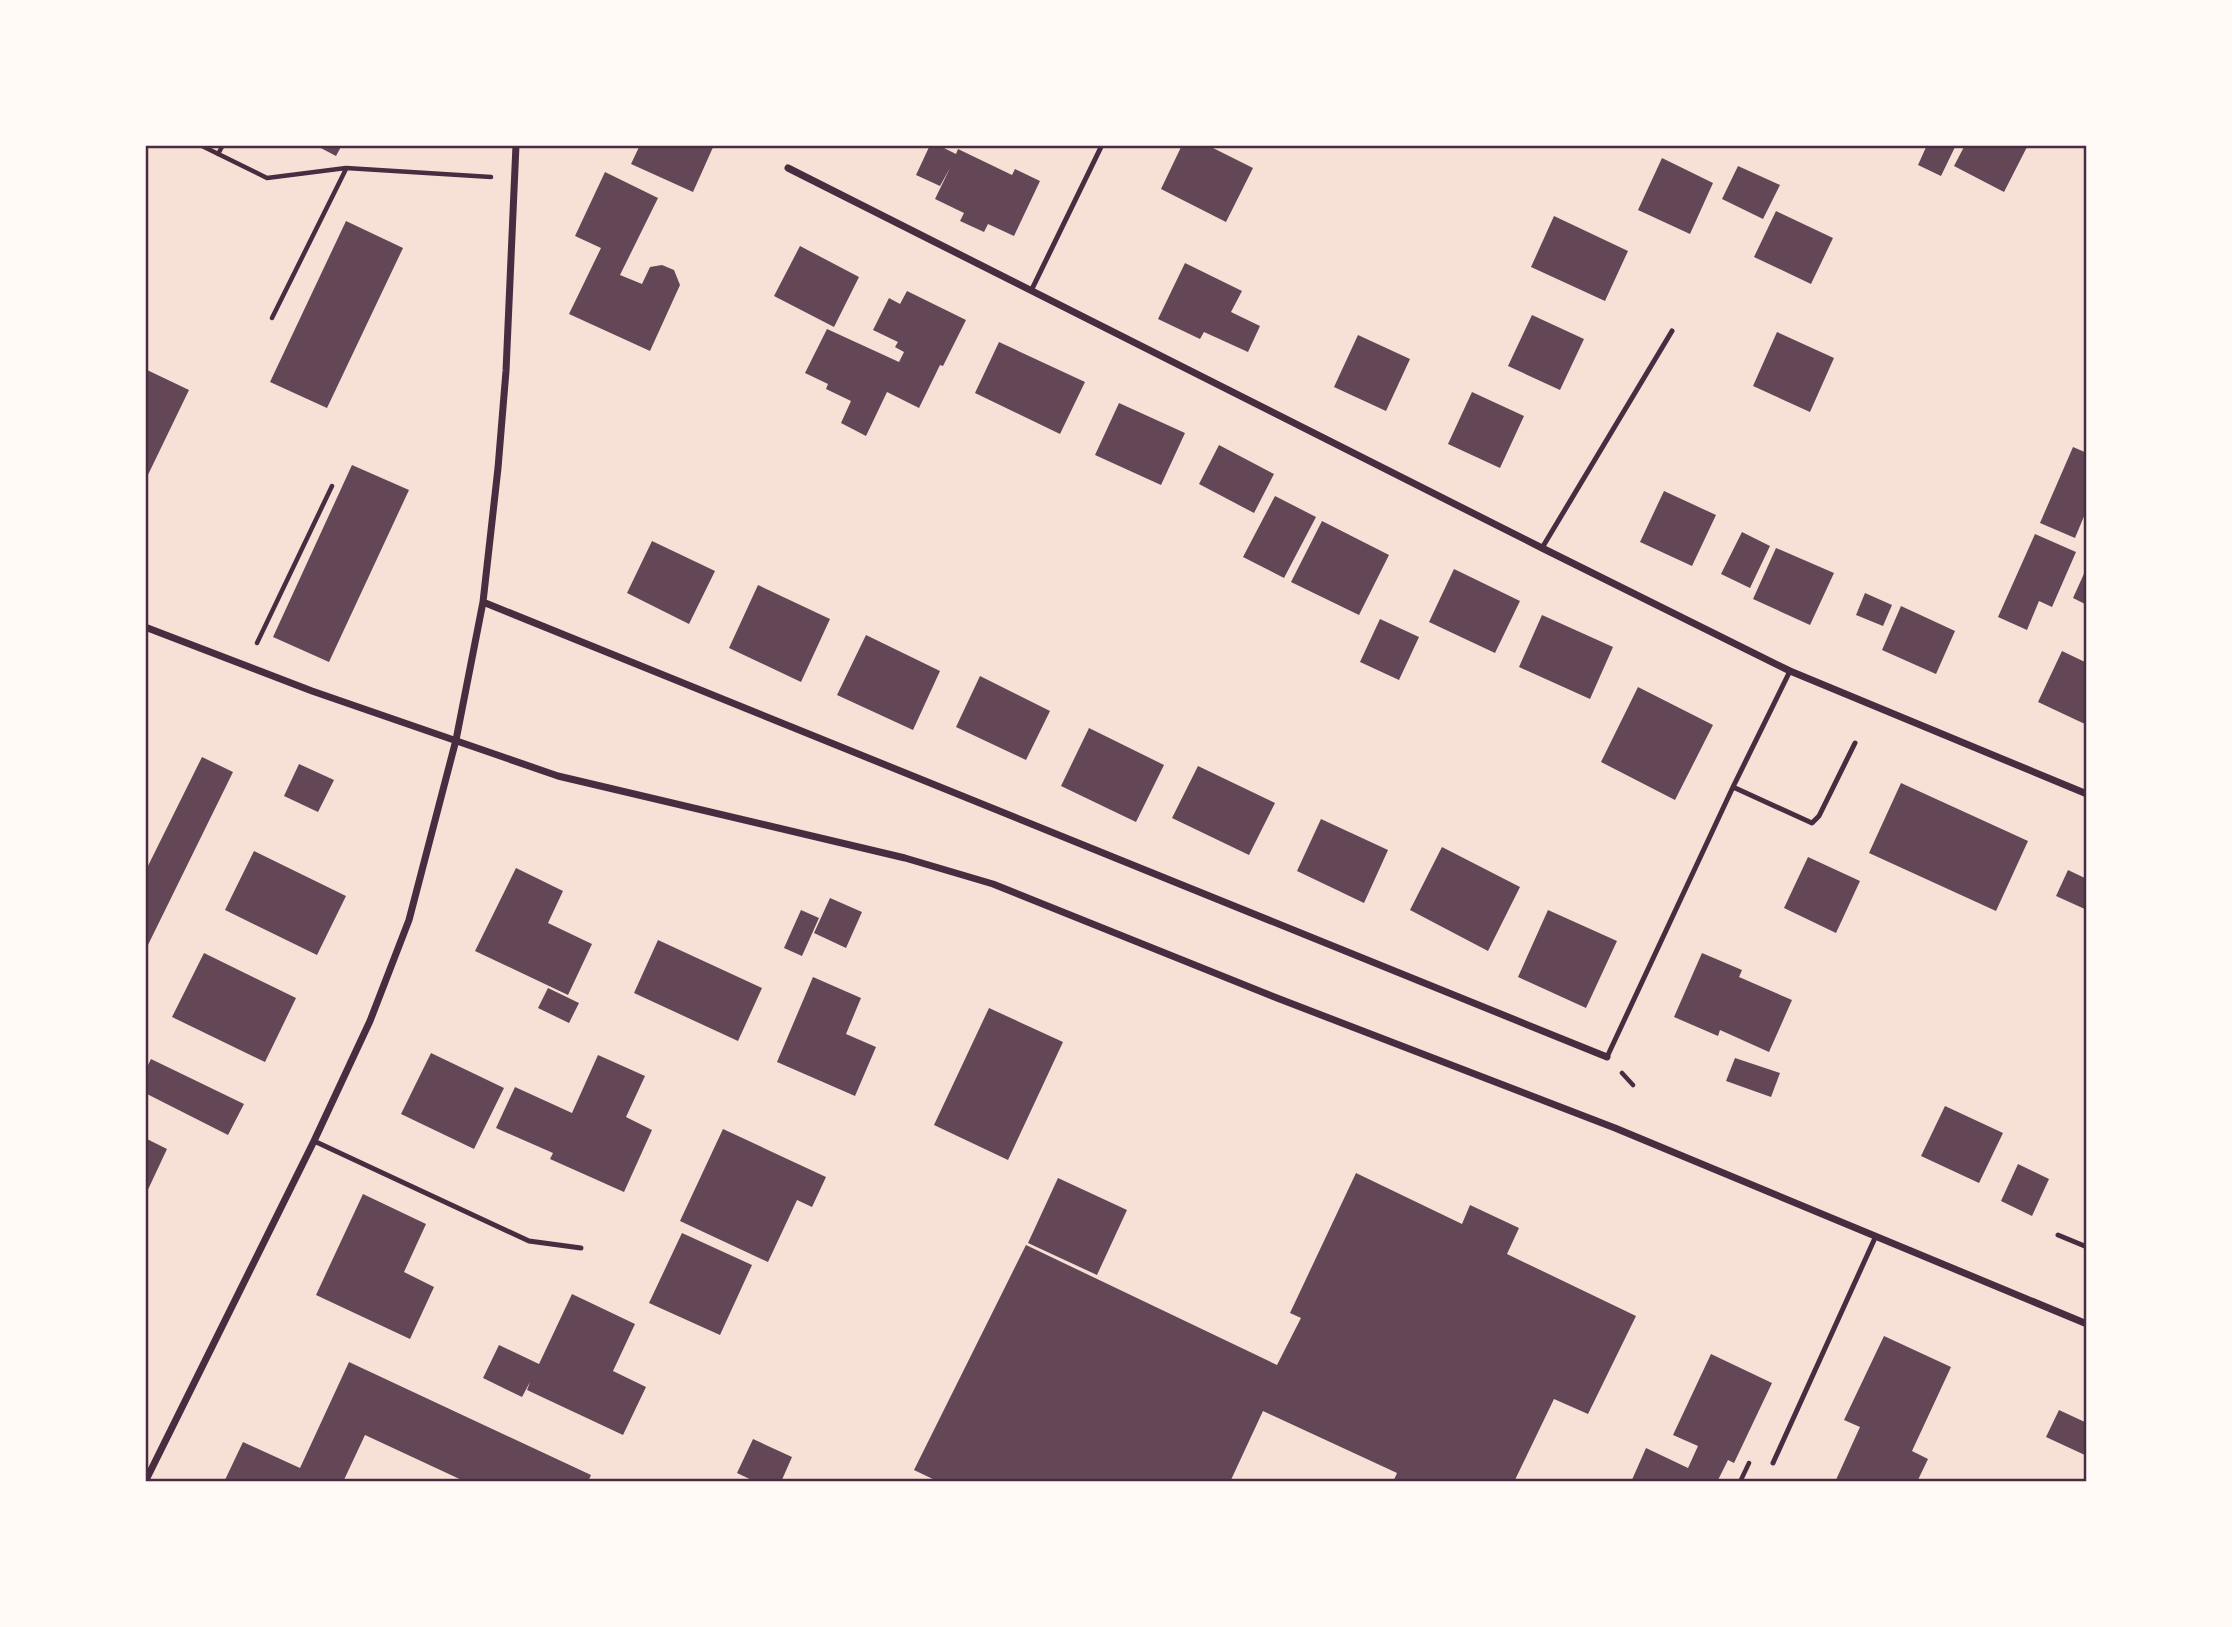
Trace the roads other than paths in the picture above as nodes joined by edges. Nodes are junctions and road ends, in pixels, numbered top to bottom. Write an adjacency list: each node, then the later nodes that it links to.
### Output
1 (516, 145): 7 (street)
2 (1102, 145): 4 (lane)
3 (788, 168): 4 (street)
4 (1032, 289): 6 (street)
5 (1672, 331): 6 (lane)
6 (1542, 548): 9 (street)
7 (483, 602): 10 (street); 14 (street)
8 (145, 627): 10 (street)
9 (1790, 671): 12 (lane); 13 (street)
10 (456, 740): 15 (street); 17 (street)
11 (1855, 743): 12 (lane)
12 (1733, 787): 14 (lane)
13 (2087, 794)
14 (1607, 1057)
15 (314, 1141): 19 (lane); 22 (street)
16 (2058, 1235): 18 (lane)
17 (1875, 1238): 20 (street); 21 (lane)
18 (2087, 1247)
19 (581, 1248)
20 (2087, 1324)
21 (1773, 1463)
22 (145, 1482)

